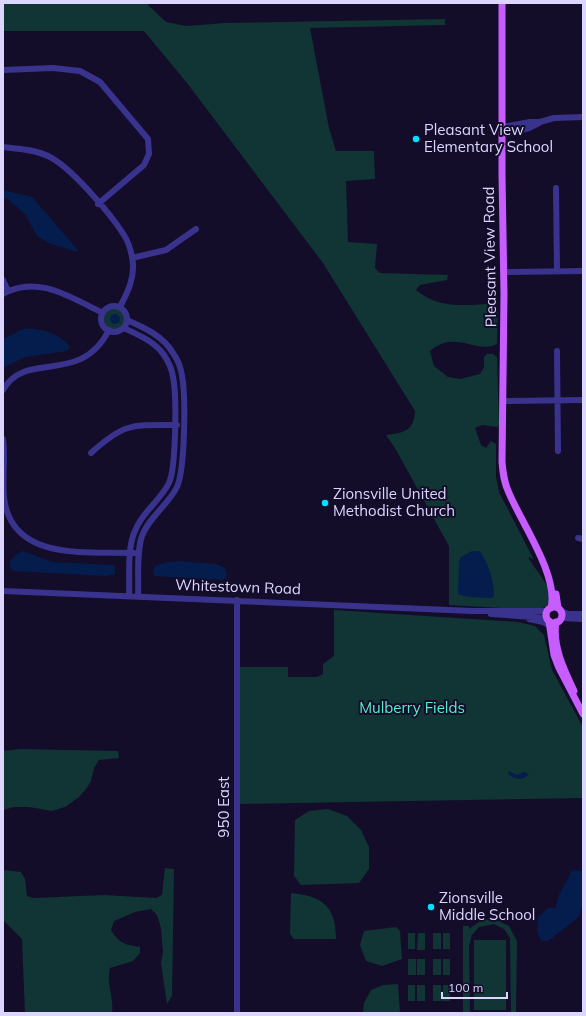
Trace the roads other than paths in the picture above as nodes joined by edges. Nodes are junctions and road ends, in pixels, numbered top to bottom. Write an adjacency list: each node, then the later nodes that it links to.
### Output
1 (502, 3): 5 (main road, Pleasant View Road)
2 (3, 70): 9 (street)
3 (583, 117): 4 (street)
4 (540, 122): 5 (street); 6 (street)
5 (502, 127): 6 (main road, Pleasant View Road)
6 (502, 135): 14 (main road, Pleasant View Road)
7 (3, 147): 9 (street)
8 (556, 188): 12 (street)
9 (98, 204): 11 (street)
10 (196, 229): 11 (street)
11 (132, 258): 17 (street)
12 (557, 271): 13 (street); 14 (street)
13 (583, 271)
14 (504, 272): 26 (main road, Pleasant View Road)
15 (3, 280): 16 (street)
16 (5, 292): 18 (street)
17 (120, 307): 18 (street); 19 (street)
18 (103, 313): 21 (street)
19 (127, 320): 20 (street); 28 (street)
20 (124, 328): 21 (street); 27 (street)
21 (109, 330): 23 (street)
22 (557, 351): 24 (street)
23 (3, 390)
24 (558, 400): 25 (street); 26 (street); 30 (street)
25 (583, 400)
26 (504, 401): 40 (main road, Pleasant View Road)
27 (174, 425): 28 (street); 31 (street); 32 (street)
28 (183, 425): 33 (street)
29 (3, 439): 32 (street)
30 (558, 451)
31 (91, 453)
32 (131, 553): 33 (street); 35 (street)
33 (139, 553): 36 (street)
34 (3, 591): 35 (street, Whitestown Road)
35 (129, 596): 36 (street, Whitestown Road)
36 (138, 597): 37 (street, Whitestown Road)
37 (237, 600): 38 (street, Whitestown Road); 44 (street, 950 East)
38 (472, 611): 40 (street, Whitestown Road); 40 (street, Whitestown Road)
39 (583, 614): 40 (street)
40 (553, 616): 41 (street); 42 (main road); 43 (main road)
41 (583, 619)
42 (583, 707)
43 (583, 714)
44 (237, 1013)

